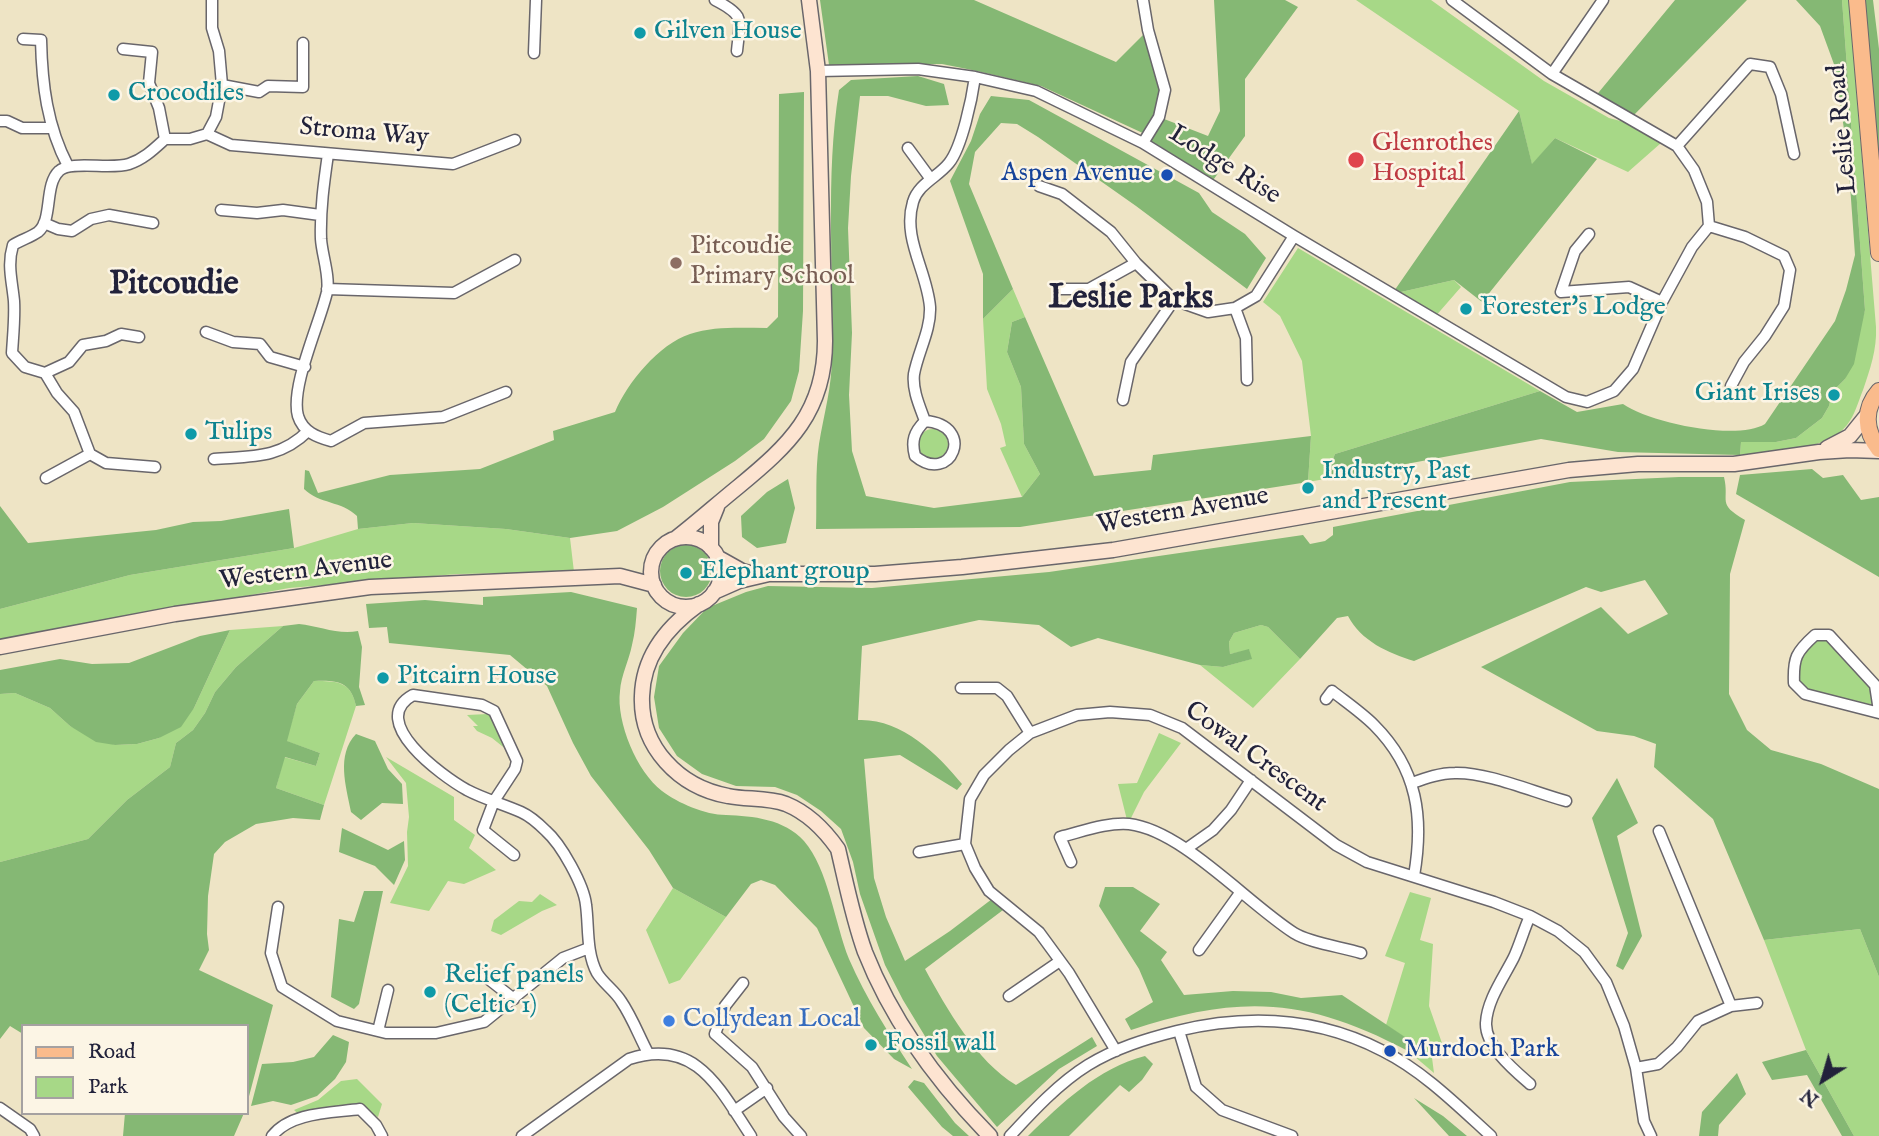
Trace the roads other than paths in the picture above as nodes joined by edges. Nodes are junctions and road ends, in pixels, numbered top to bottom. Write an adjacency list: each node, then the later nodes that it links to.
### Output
1 (212, 0): 17 (street)
2 (536, 0): 13 (street)
3 (715, 0): 12 (street)
4 (809, 0): 14 (main road)
5 (1143, 0): 23 (street)
6 (1451, 0): 15 (street)
7 (1604, 0): 15 (street)
8 (1857, 0): 40 (main road, Leslie Road)
9 (23, 39): 19 (street)
10 (303, 43): 17 (street)
11 (122, 49): 21 (street)
12 (737, 51)
13 (534, 53)
14 (818, 71): 16 (street, Lodge Rise); 68 (main road)
15 (1552, 74): 24 (street)
16 (975, 76): 23 (street, Lodge Rise); 29 (street)
17 (222, 85): 20 (street)
18 (0, 121): 19 (street)
19 (52, 128): 28 (street)
20 (207, 134): 21 (street); 27 (street, Stroma Way)
21 (165, 139): 28 (street)
22 (515, 140): 27 (street, Stroma Way)
23 (1143, 143): 37 (street, Lodge Rise)
24 (1677, 146): 26 (street); 35 (street)
25 (908, 148): 29 (street)
26 (1794, 153)
27 (328, 154): 32 (street)
28 (68, 166): 33 (street)
29 (930, 178): 60 (street)
30 (1039, 186): 42 (street)
31 (221, 210): 32 (street)
32 (320, 215): 43 (street)
33 (44, 223): 34 (street); 39 (street)
34 (153, 223)
35 (1709, 226): 46 (street); 55 (street)
36 (1589, 234): 46 (street)
37 (1294, 236): 46 (street, Lodge Rise); 47 (street)
38 (0, 241): 39 (street)
39 (13, 245): 51 (street)
40 (1879, 253)
41 (515, 260): 43 (street)
42 (1136, 263): 44 (street); 45 (street)
43 (327, 289): 52 (street)
44 (1059, 289)
45 (1174, 300): 47 (street); 58 (street)
46 (1661, 302)
47 (1235, 308): 54 (street)
48 (206, 332): 52 (street)
49 (139, 337): 53 (street)
50 (0, 352): 51 (street)
51 (12, 353): 53 (street)
52 (305, 366): 61 (street)
53 (45, 373): 64 (street)
54 (1247, 380)
55 (1731, 386)
56 (1878, 389): 59 (main road)
57 (506, 392): 61 (street)
58 (1123, 400)
59 (1867, 415): 62 (main road); 63 (main road)
60 (926, 421): 60 (street)
61 (308, 431): 65 (street)
62 (1879, 450): 63 (main road)
63 (1819, 452): 73 (main road, Western Avenue)
64 (90, 454): 66 (street); 67 (street)
65 (214, 459)
66 (155, 467)
67 (46, 478)
68 (717, 506): 69 (main road); 70 (main road)
69 (676, 538): 70 (main road); 71 (main road)
70 (714, 552): 73 (main road); 75 (main road)
71 (654, 557): 72 (main road, Western Avenue); 74 (main road)
72 (620, 576): 74 (main road, Western Avenue); 79 (main road, Western Avenue)
73 (760, 576): 75 (main road)
74 (654, 585): 76 (main road)
75 (714, 592): 77 (main road)
76 (665, 599): 77 (main road); 78 (main road)
77 (699, 604): 78 (main road)
78 (664, 636): 124 (main road)
79 (0, 647)
80 (961, 688): 83 (street)
81 (1332, 691): 85 (street)
82 (1879, 712): 82 (street)
83 (1030, 733): 84 (street, Cowal Crescent); 89 (street, Cowal Crescent)
84 (1251, 780): 90 (street); 94 (street, Cowal Crescent)
85 (1412, 783): 87 (street); 94 (street)
86 (494, 801): 86 (street); 92 (street); 98 (street)
87 (1566, 801)
88 (1659, 831): 108 (street)
89 (965, 844): 91 (street); 101 (street)
90 (1186, 849): 93 (street); 95 (street)
91 (919, 852)
92 (514, 855)
93 (1071, 862)
94 (1414, 876): 97 (street, Cowal Crescent)
95 (1240, 893): 99 (street); 100 (street)
96 (278, 907): 109 (street)
97 (1530, 916): 113 (street, Cowal Crescent); 114 (street)
98 (589, 948): 106 (street); 112 (street)
99 (1199, 950)
100 (1361, 953)
101 (1060, 961): 105 (street); 111 (street)
102 (482, 974): 106 (street)
103 (743, 983): 115 (street)
104 (388, 990): 109 (street)
105 (1009, 996)
106 (514, 999): 109 (street)
107 (1757, 1003): 108 (street)
108 (1731, 1006): 113 (street)
109 (378, 1031)
110 (1179, 1031): 111 (street); 126 (street); 127 (street)
111 (1116, 1051): 125 (street)
112 (648, 1053): 117 (street); 121 (street)
113 (1636, 1068): 128 (street, Cowal Crescent)
114 (1530, 1084)
115 (767, 1088): 117 (street); 123 (street)
116 (0, 1108): 118 (street)
117 (734, 1111): 122 (street)
118 (34, 1136)
119 (272, 1136): 120 (street)
120 (382, 1136)
121 (522, 1136)
122 (751, 1136)
123 (801, 1136)
124 (990, 1136)
125 (1010, 1136)
126 (1292, 1136)
127 (1491, 1136)
128 (1651, 1136)

